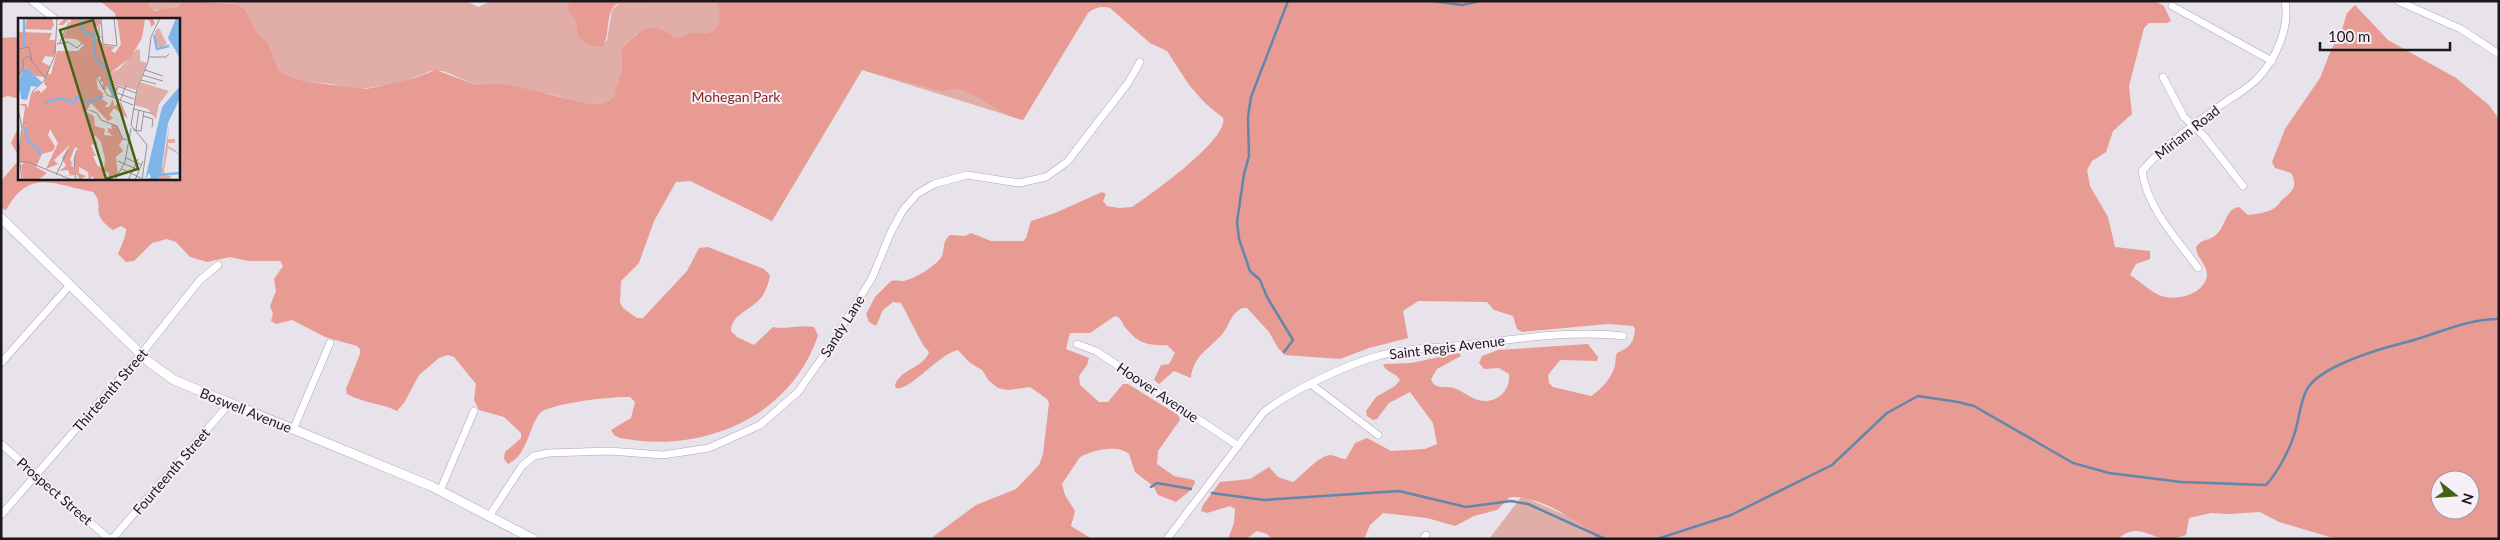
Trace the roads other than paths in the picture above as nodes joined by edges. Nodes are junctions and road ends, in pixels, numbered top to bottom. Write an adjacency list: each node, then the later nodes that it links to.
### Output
1 (32, 1): 5 (street)
2 (2285, 1): 7 (street, Miriam Road)
3 (2398, 1): 6 (street)
4 (2172, 6): 7 (street)
5 (54, 18)
6 (2499, 54)
7 (2272, 61): 10 (street, Miriam Road)
8 (1140, 62): 31 (street, Sandy Lane)
9 (2163, 77): 10 (street)
10 (2192, 126): 11 (street); 14 (street, Miriam Road)
11 (2243, 186)
12 (1, 218): 15 (street, Boswell Avenue)
13 (218, 265): 19 (street, Thirteenth Street)
14 (2198, 268)
15 (70, 285): 19 (street, Boswell Avenue); 20 (street)
16 (1623, 336): 21 (street, Saint Regis Avenue)
17 (330, 344): 24 (street)
18 (1077, 344): 27 (street, Hoover Avenue)
19 (141, 354): 22 (street, Boswell Avenue); 28 (street, Thirteenth Street)
20 (1, 363)
21 (1312, 385): 25 (street); 27 (street, Saint Regis Avenue)
22 (229, 404): 24 (street, Boswell Avenue); 32 (street, Fourteenth Street)
23 (474, 411): 29 (street)
24 (293, 430): 29 (street, Boswell Avenue)
25 (1378, 435)
26 (1, 444): 28 (street, Prospect Street)
27 (1237, 445): 34 (street, Saint Regis Avenue)
28 (36, 475): 30 (street, Thirteenth Street); 32 (street, Prospect Street)
29 (440, 491): 31 (street, Boswell Avenue)
30 (1, 515)
31 (490, 515): 33 (street, Boswell Avenue)
32 (111, 539)
33 (533, 539)
34 (1167, 539)

